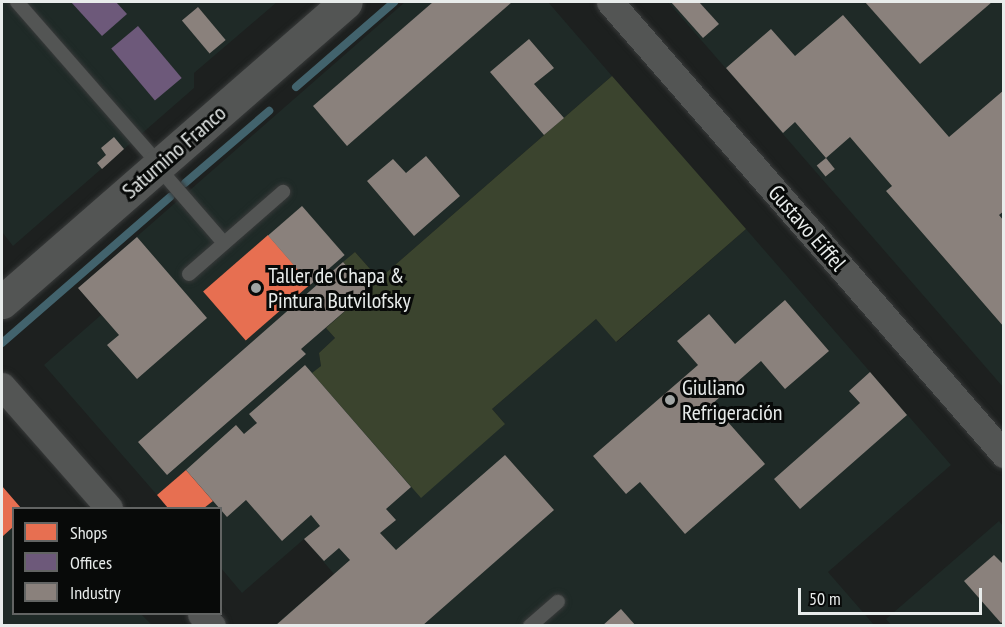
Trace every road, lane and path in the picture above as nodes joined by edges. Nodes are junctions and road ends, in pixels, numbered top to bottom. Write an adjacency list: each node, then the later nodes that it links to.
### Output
1 (17, 2): 4 (lane)
2 (346, 2): 4 (street, Saturnino Franco)
3 (610, 2): 10 (street, Gustavo Eiffel)
4 (158, 165): 6 (lane); 8 (street, Saturnino Franco)
5 (283, 192): 6 (lane)
6 (224, 243): 7 (lane)
7 (189, 274)
8 (2, 302)
9 (2, 386): 11 (street)
10 (1004, 454)
11 (108, 507)
12 (558, 602): 13 (lane)
13 (530, 626)

